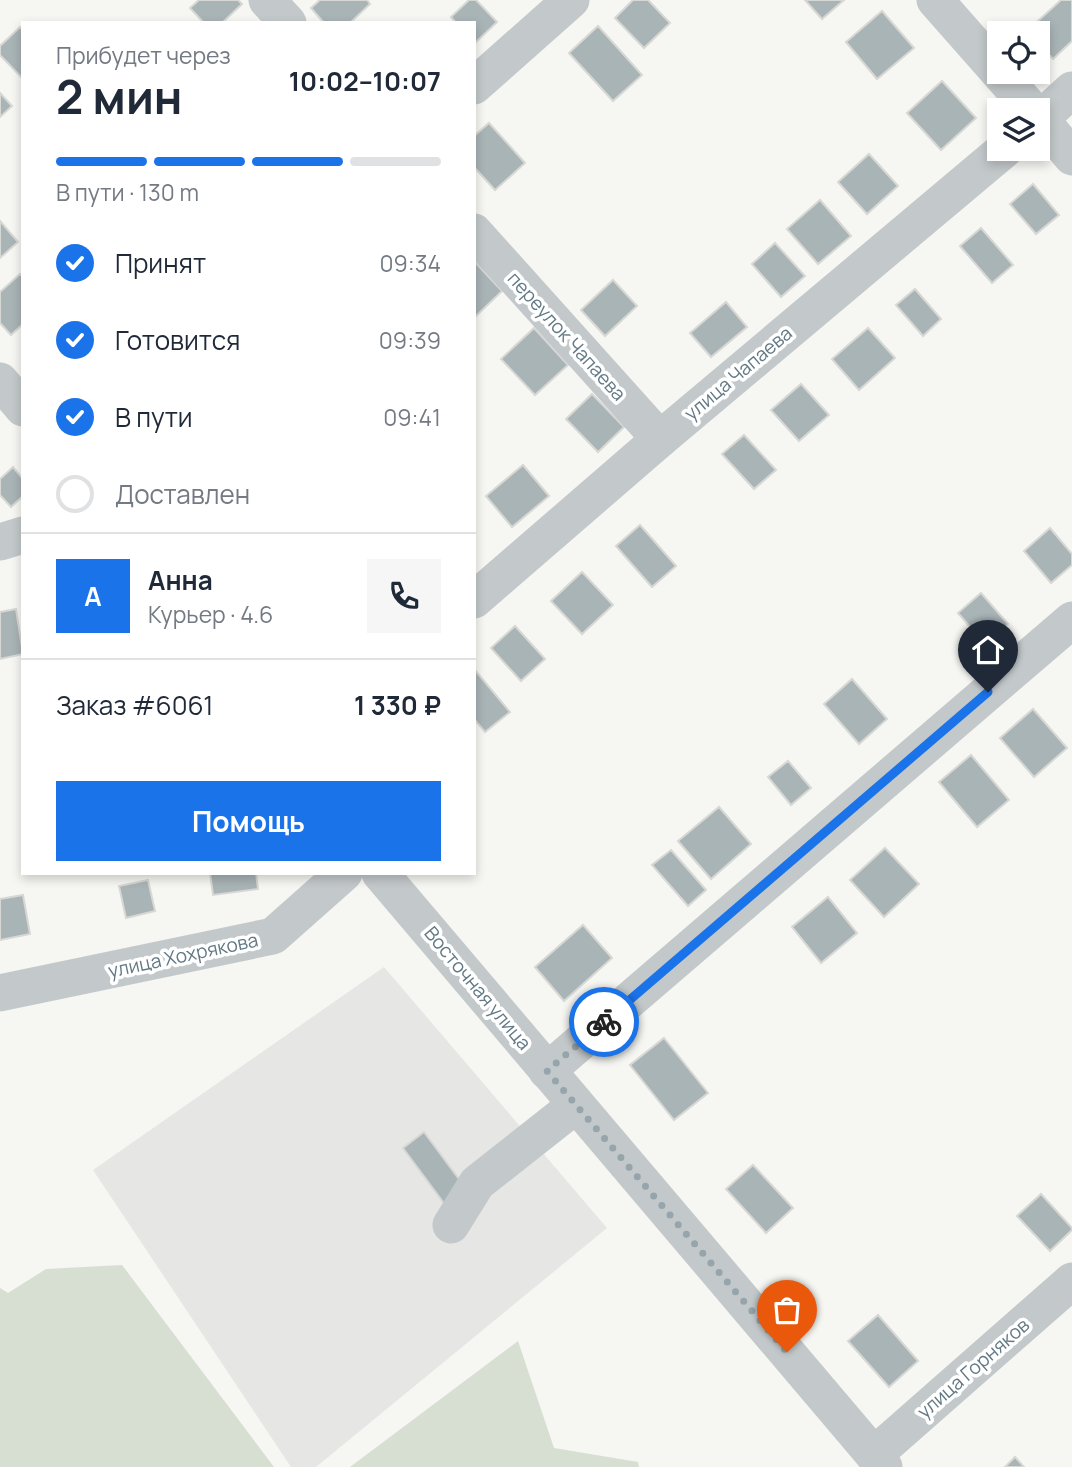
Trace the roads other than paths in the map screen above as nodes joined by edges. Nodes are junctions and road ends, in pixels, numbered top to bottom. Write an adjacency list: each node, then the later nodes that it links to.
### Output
1 (268, 0): 4 (street)
2 (571, 0): 5 (street)
3 (935, 0): 7 (street)
4 (286, 21)
5 (476, 84)
6 (1072, 90): 8 (street)
7 (1020, 98)
8 (1050, 107)
9 (1050, 132): 10 (street)
10 (1072, 157)
11 (990, 161): 15 (street, улица Чапаева)
12 (476, 234): 15 (street, переулок Чапаева)
13 (0, 381): 14 (street)
14 (21, 406)
15 (660, 439): 18 (street, улица Чапаева)
16 (21, 536): 17 (street)
17 (0, 542)
18 (476, 598)
19 (1072, 620): 23 (street)
20 (342, 875): 22 (street, улица Хохрякова)
21 (382, 875): 23 (street, Восточная улица)
22 (0, 993)
23 (547, 1071): 24 (street, Восточная улица)
24 (576, 1105): 25 (street); 27 (street, Восточная улица)
25 (452, 1225)
26 (1072, 1281): 27 (street, улица Горняков)
27 (879, 1461)

